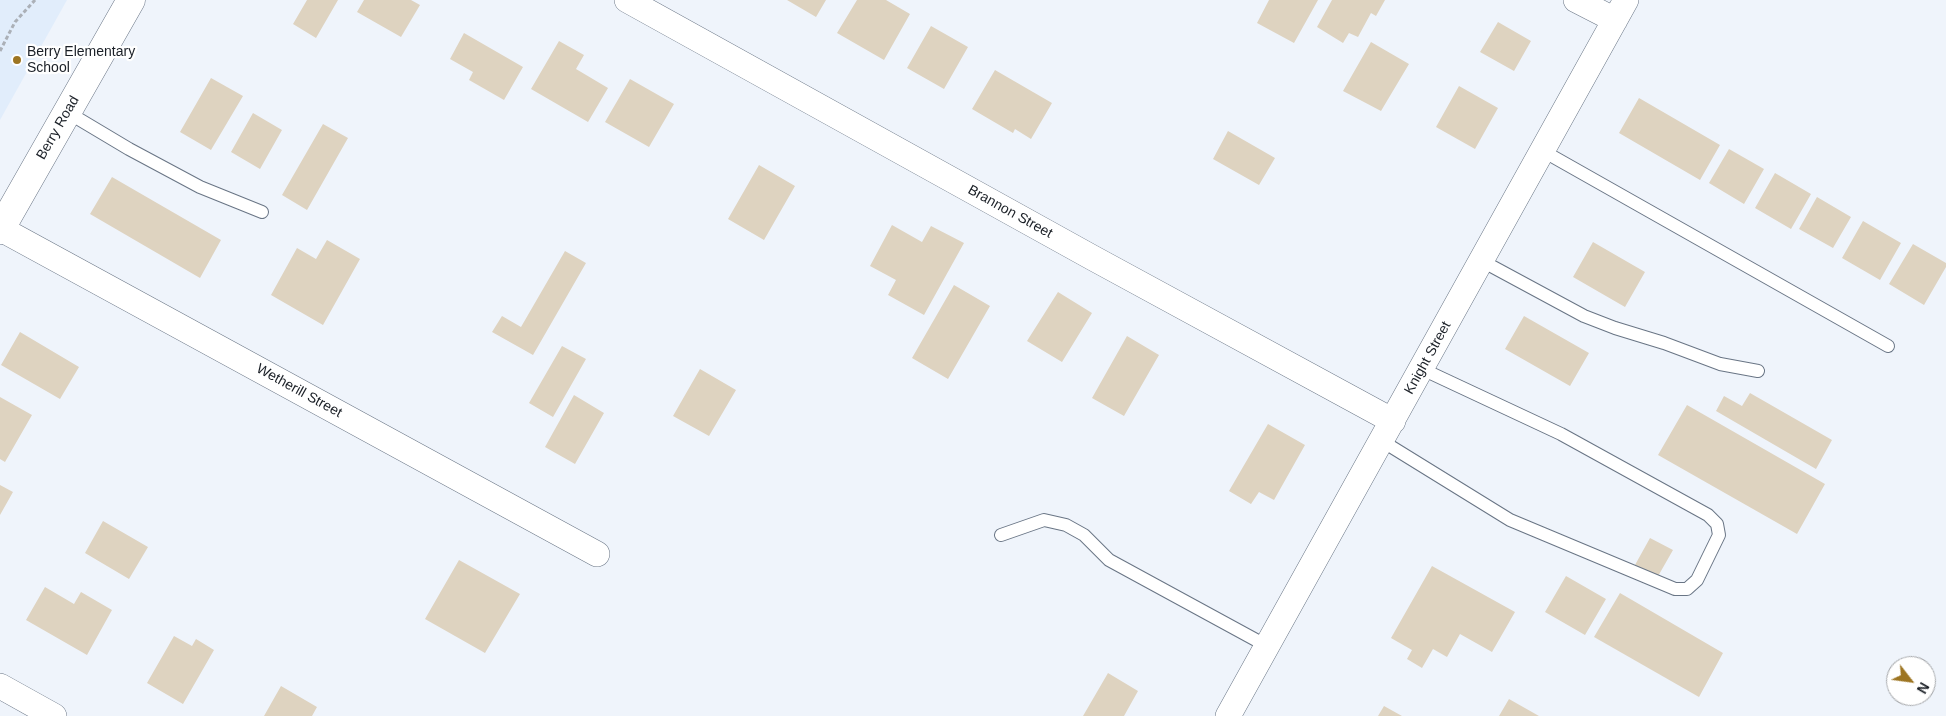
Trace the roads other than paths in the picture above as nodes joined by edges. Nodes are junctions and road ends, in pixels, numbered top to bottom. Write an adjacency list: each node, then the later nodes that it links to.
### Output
1 (131, 0): 5 (street, Berry Road)
2 (628, 0): 13 (street, Brannon Street)
3 (1576, 0): 4 (street)
4 (1621, 10): 6 (street, Knight Street)
5 (67, 112): 7 (lane); 8 (street, Berry Road)
6 (1543, 151): 9 (street, Knight Street); 10 (lane)
7 (262, 212)
8 (0, 230): 15 (street, Wetherill Street)
9 (1482, 261): 11 (street, Knight Street); 12 (lane)
10 (1888, 346)
11 (1422, 370): 13 (street, Knight Street); 13 (lane)
12 (1758, 371)
13 (1388, 431): 16 (street, Knight Street)
14 (1001, 535): 16 (lane)
15 (597, 554)
16 (1267, 646): 19 (street, Knight Street)
17 (0, 686): 18 (street)
18 (54, 716)
19 (1228, 716)

